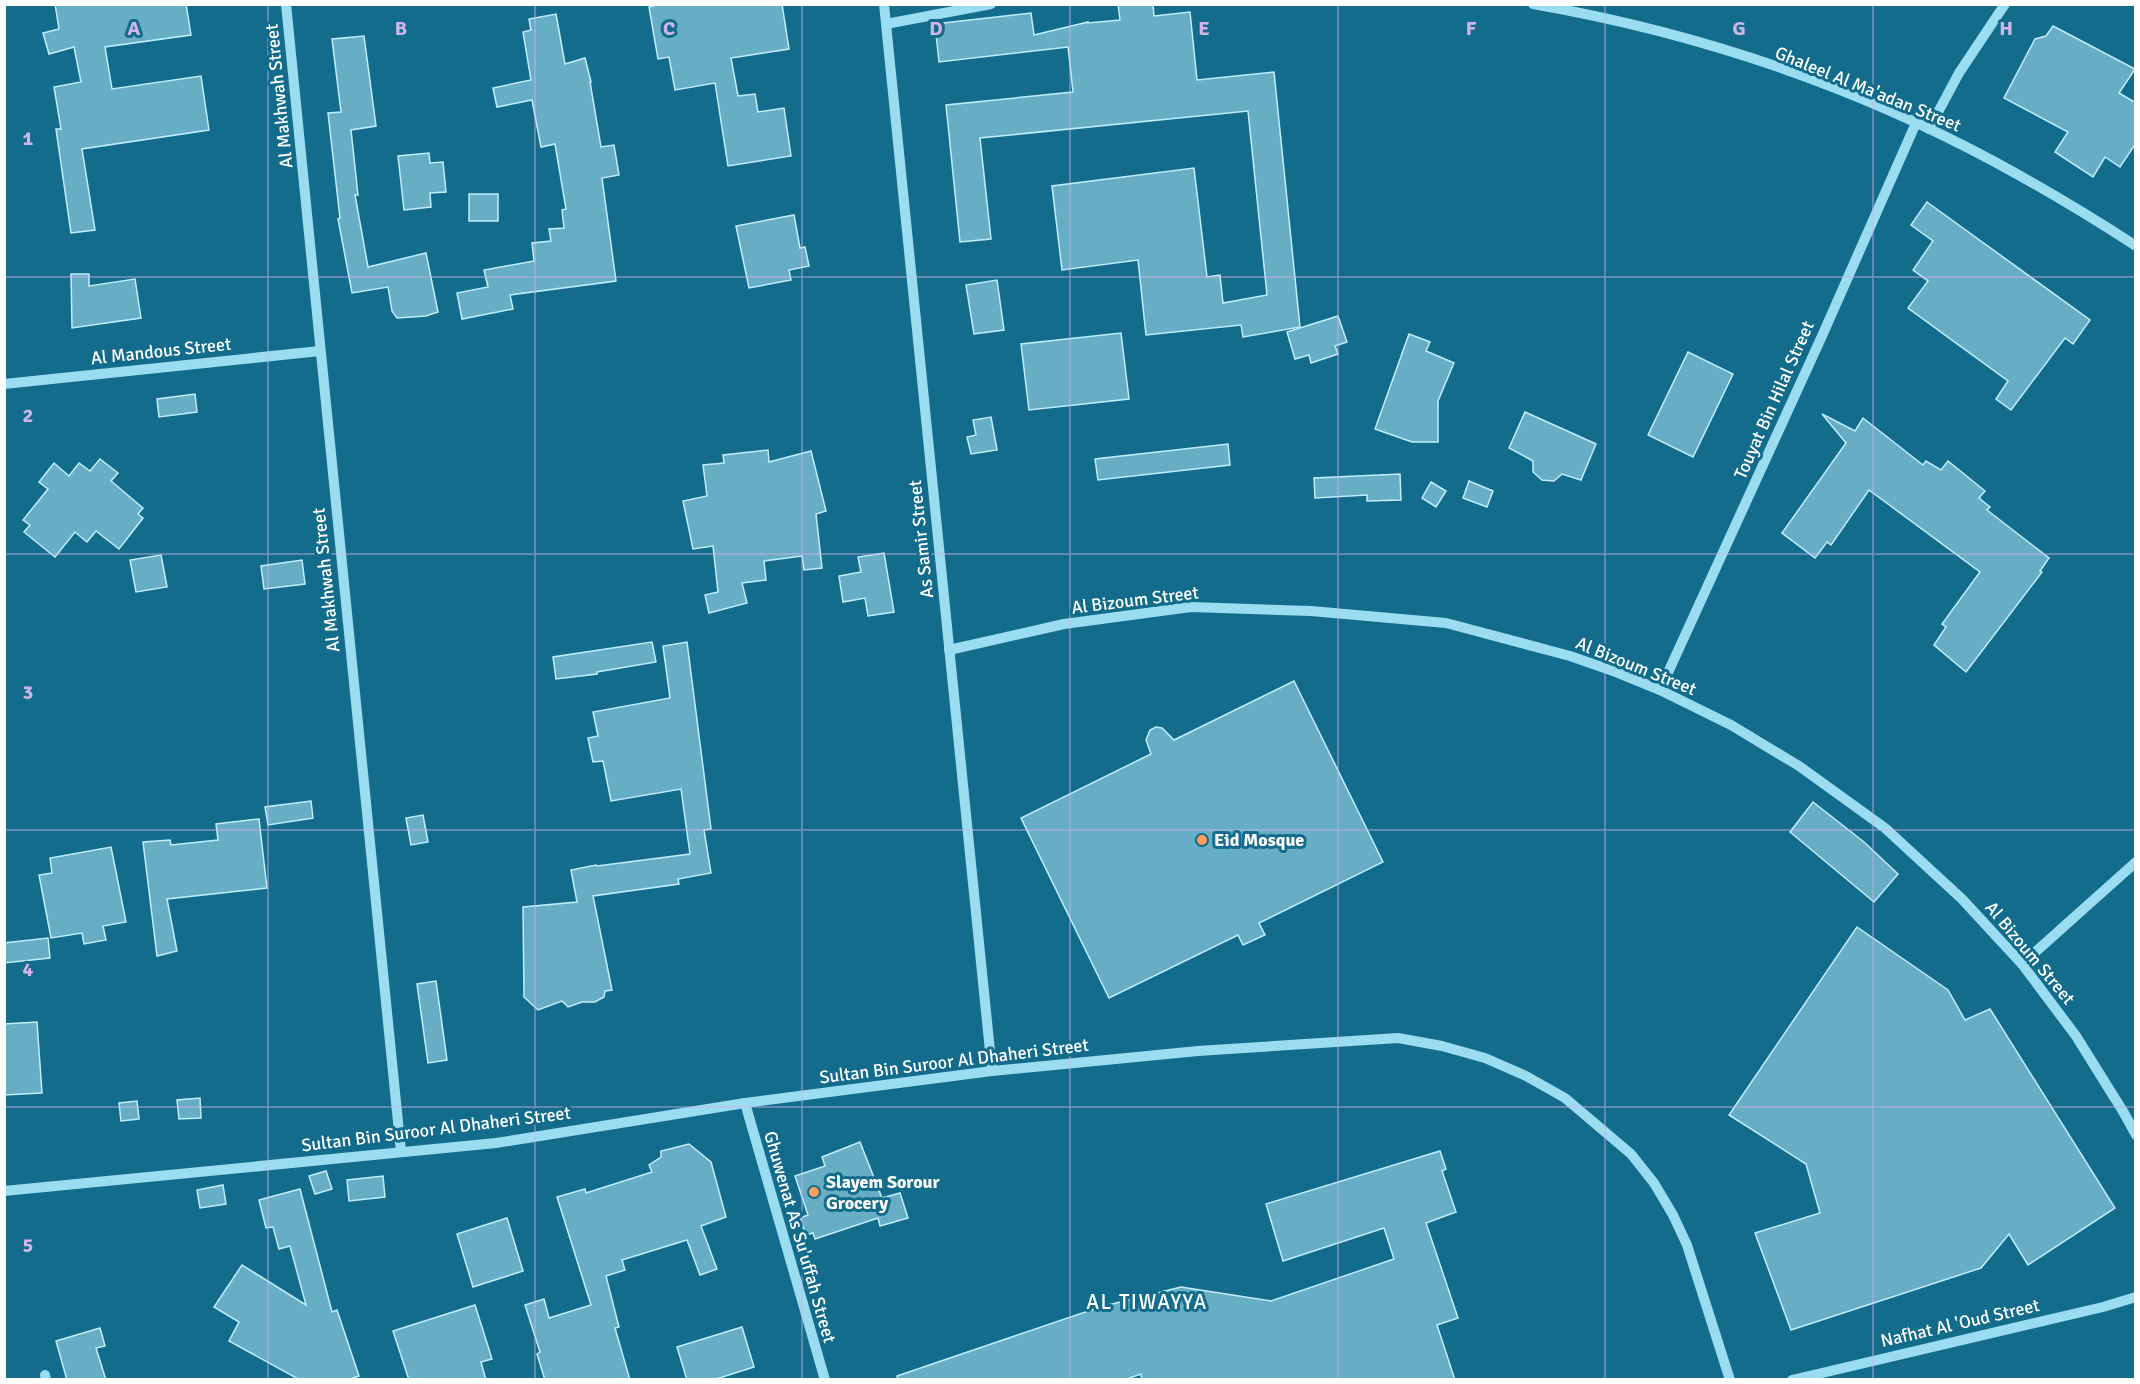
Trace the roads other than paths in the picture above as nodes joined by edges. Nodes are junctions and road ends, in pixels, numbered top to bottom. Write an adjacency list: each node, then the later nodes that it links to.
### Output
1 (286, 4): 10 (street, Al Makhwah Street)
2 (884, 4): 6 (street, As Samir Street)
3 (992, 4): 6 (street)
4 (1533, 4): 7 (street, Ghaleel Al Ma'adan Street)
5 (2005, 4): 8 (street)
6 (886, 24): 12 (street, As Samir Street)
7 (1916, 123): 8 (street, Ghaleel Al Ma'adan Street); 13 (street, Touyat Bin Hilal Street)
8 (1929, 129): 9 (street, Ghaleel Al Ma'adan Street)
9 (2136, 246)
10 (320, 351): 11 (street, Al Mandous Street); 19 (street, Al Makhwah Street)
11 (4, 384)
12 (949, 650): 13 (street, Al Bizoum Street); 16 (street, As Samir Street)
13 (1660, 690): 15 (street, Al Bizoum Street)
14 (2136, 862): 15 (street)
15 (2022, 964): 18 (street, Al Bizoum Street)
16 (992, 1071): 17 (street, Sultan Bin Suroor Al Dhaheri Street); 23 (street, Sultan Bin Suroor Al Dhaheri Street)
17 (745, 1103): 19 (street, Sultan Bin Suroor Al Dhaheri Street); 22 (street, Ghuwenat As Su'uffah Street)
18 (2136, 1135)
19 (401, 1152): 20 (street, Sultan Bin Suroor Al Dhaheri Street)
20 (4, 1191)
21 (2136, 1297): 24 (street, Nafhat Al 'Oud Street)
22 (825, 1380)
23 (1730, 1380)
24 (1792, 1380)

